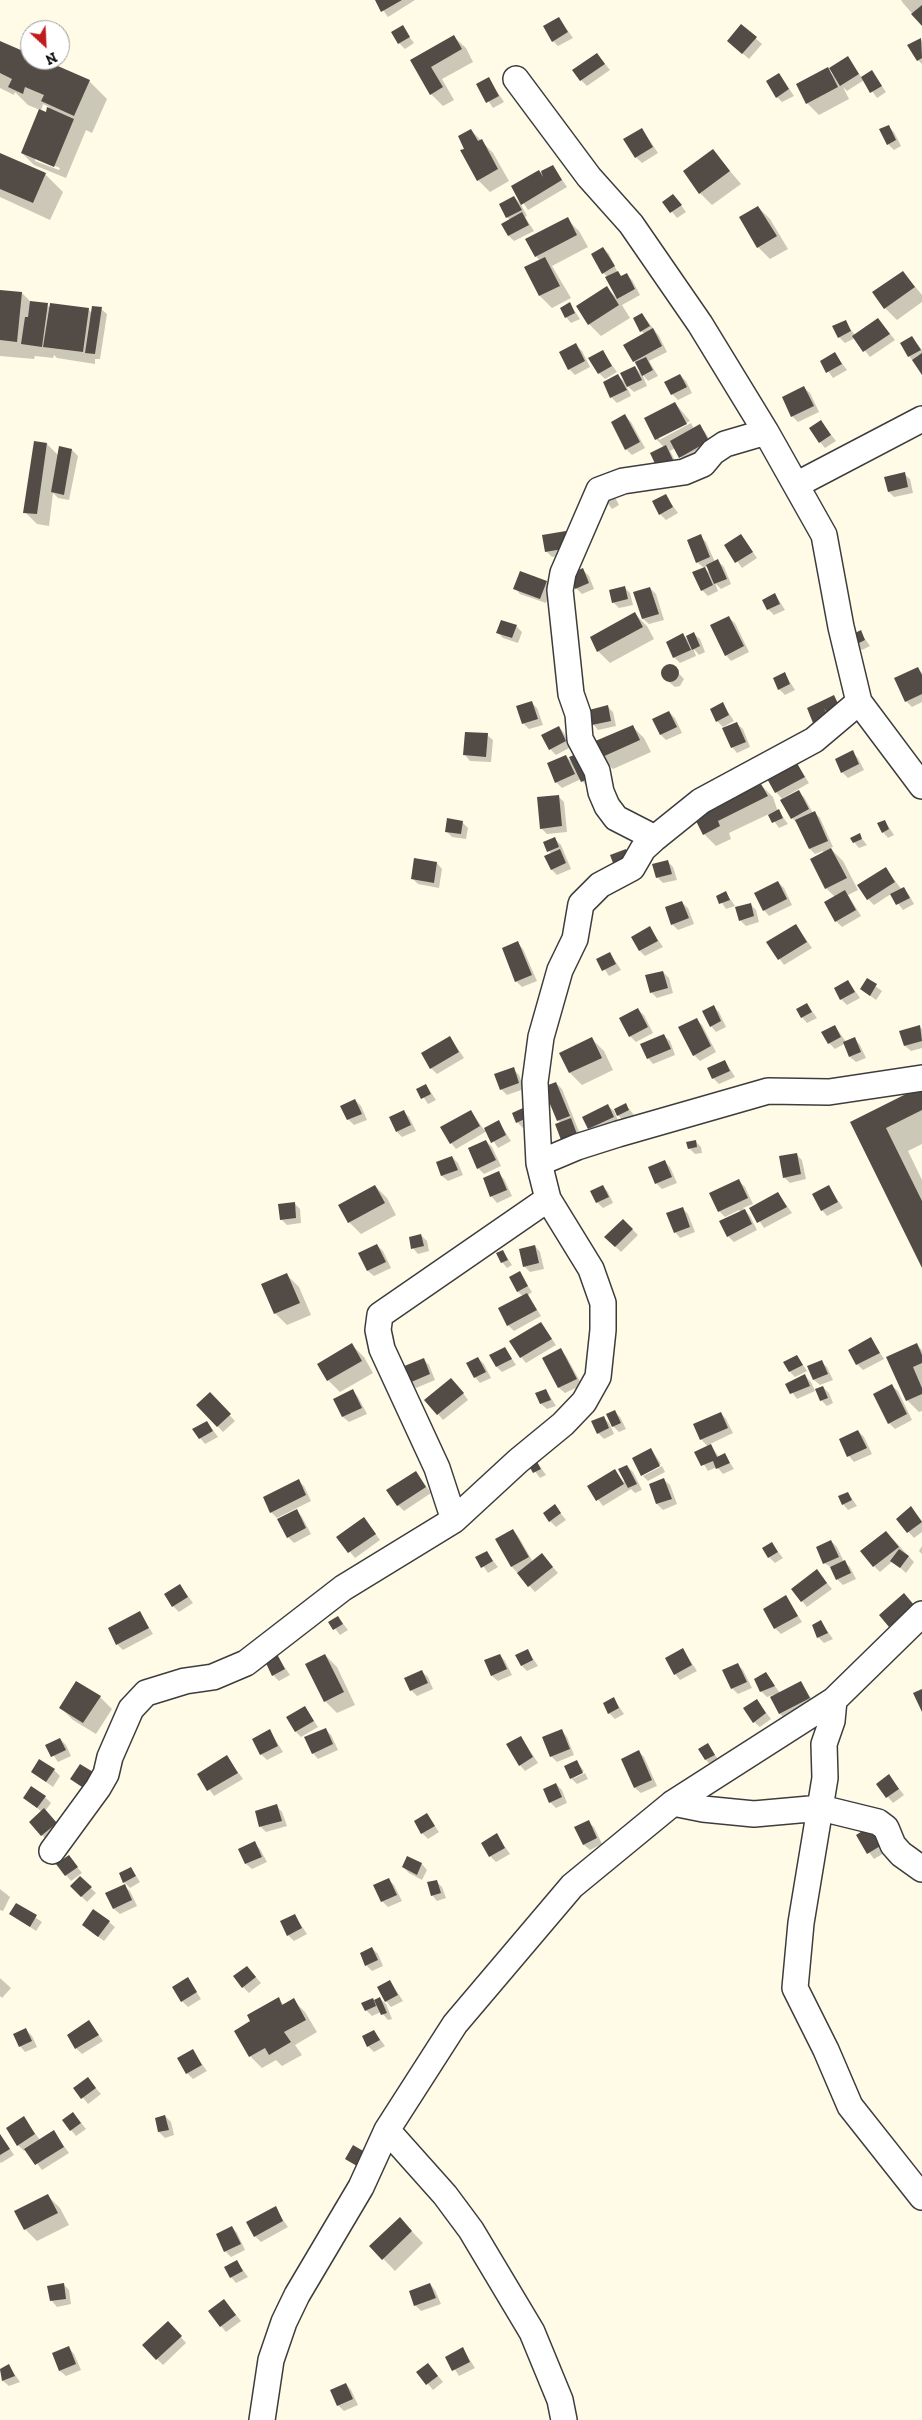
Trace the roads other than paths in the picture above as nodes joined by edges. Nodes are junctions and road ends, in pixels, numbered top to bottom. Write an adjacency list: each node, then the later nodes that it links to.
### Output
1 (516, 79): 3 (street)
2 (922, 418): 4 (street)
3 (766, 432): 4 (street); 7 (street)
4 (796, 485): 5 (street)
5 (859, 702): 6 (street); 7 (street)
6 (922, 786)
7 (656, 838): 9 (street)
8 (922, 1078): 9 (street)
9 (539, 1163): 10 (street)
10 (548, 1199): 11 (street); 11 (street)
11 (454, 1520): 16 (street)
12 (922, 1614): 13 (street)
13 (834, 1700): 14 (street); 15 (street)
14 (673, 1803): 15 (street); 18 (street)
15 (821, 1808): 17 (street); 19 (street)
16 (52, 1852)
17 (922, 1869)
18 (387, 2130): 20 (street); 21 (street)
19 (922, 2197)
20 (262, 2420)
21 (564, 2420)

